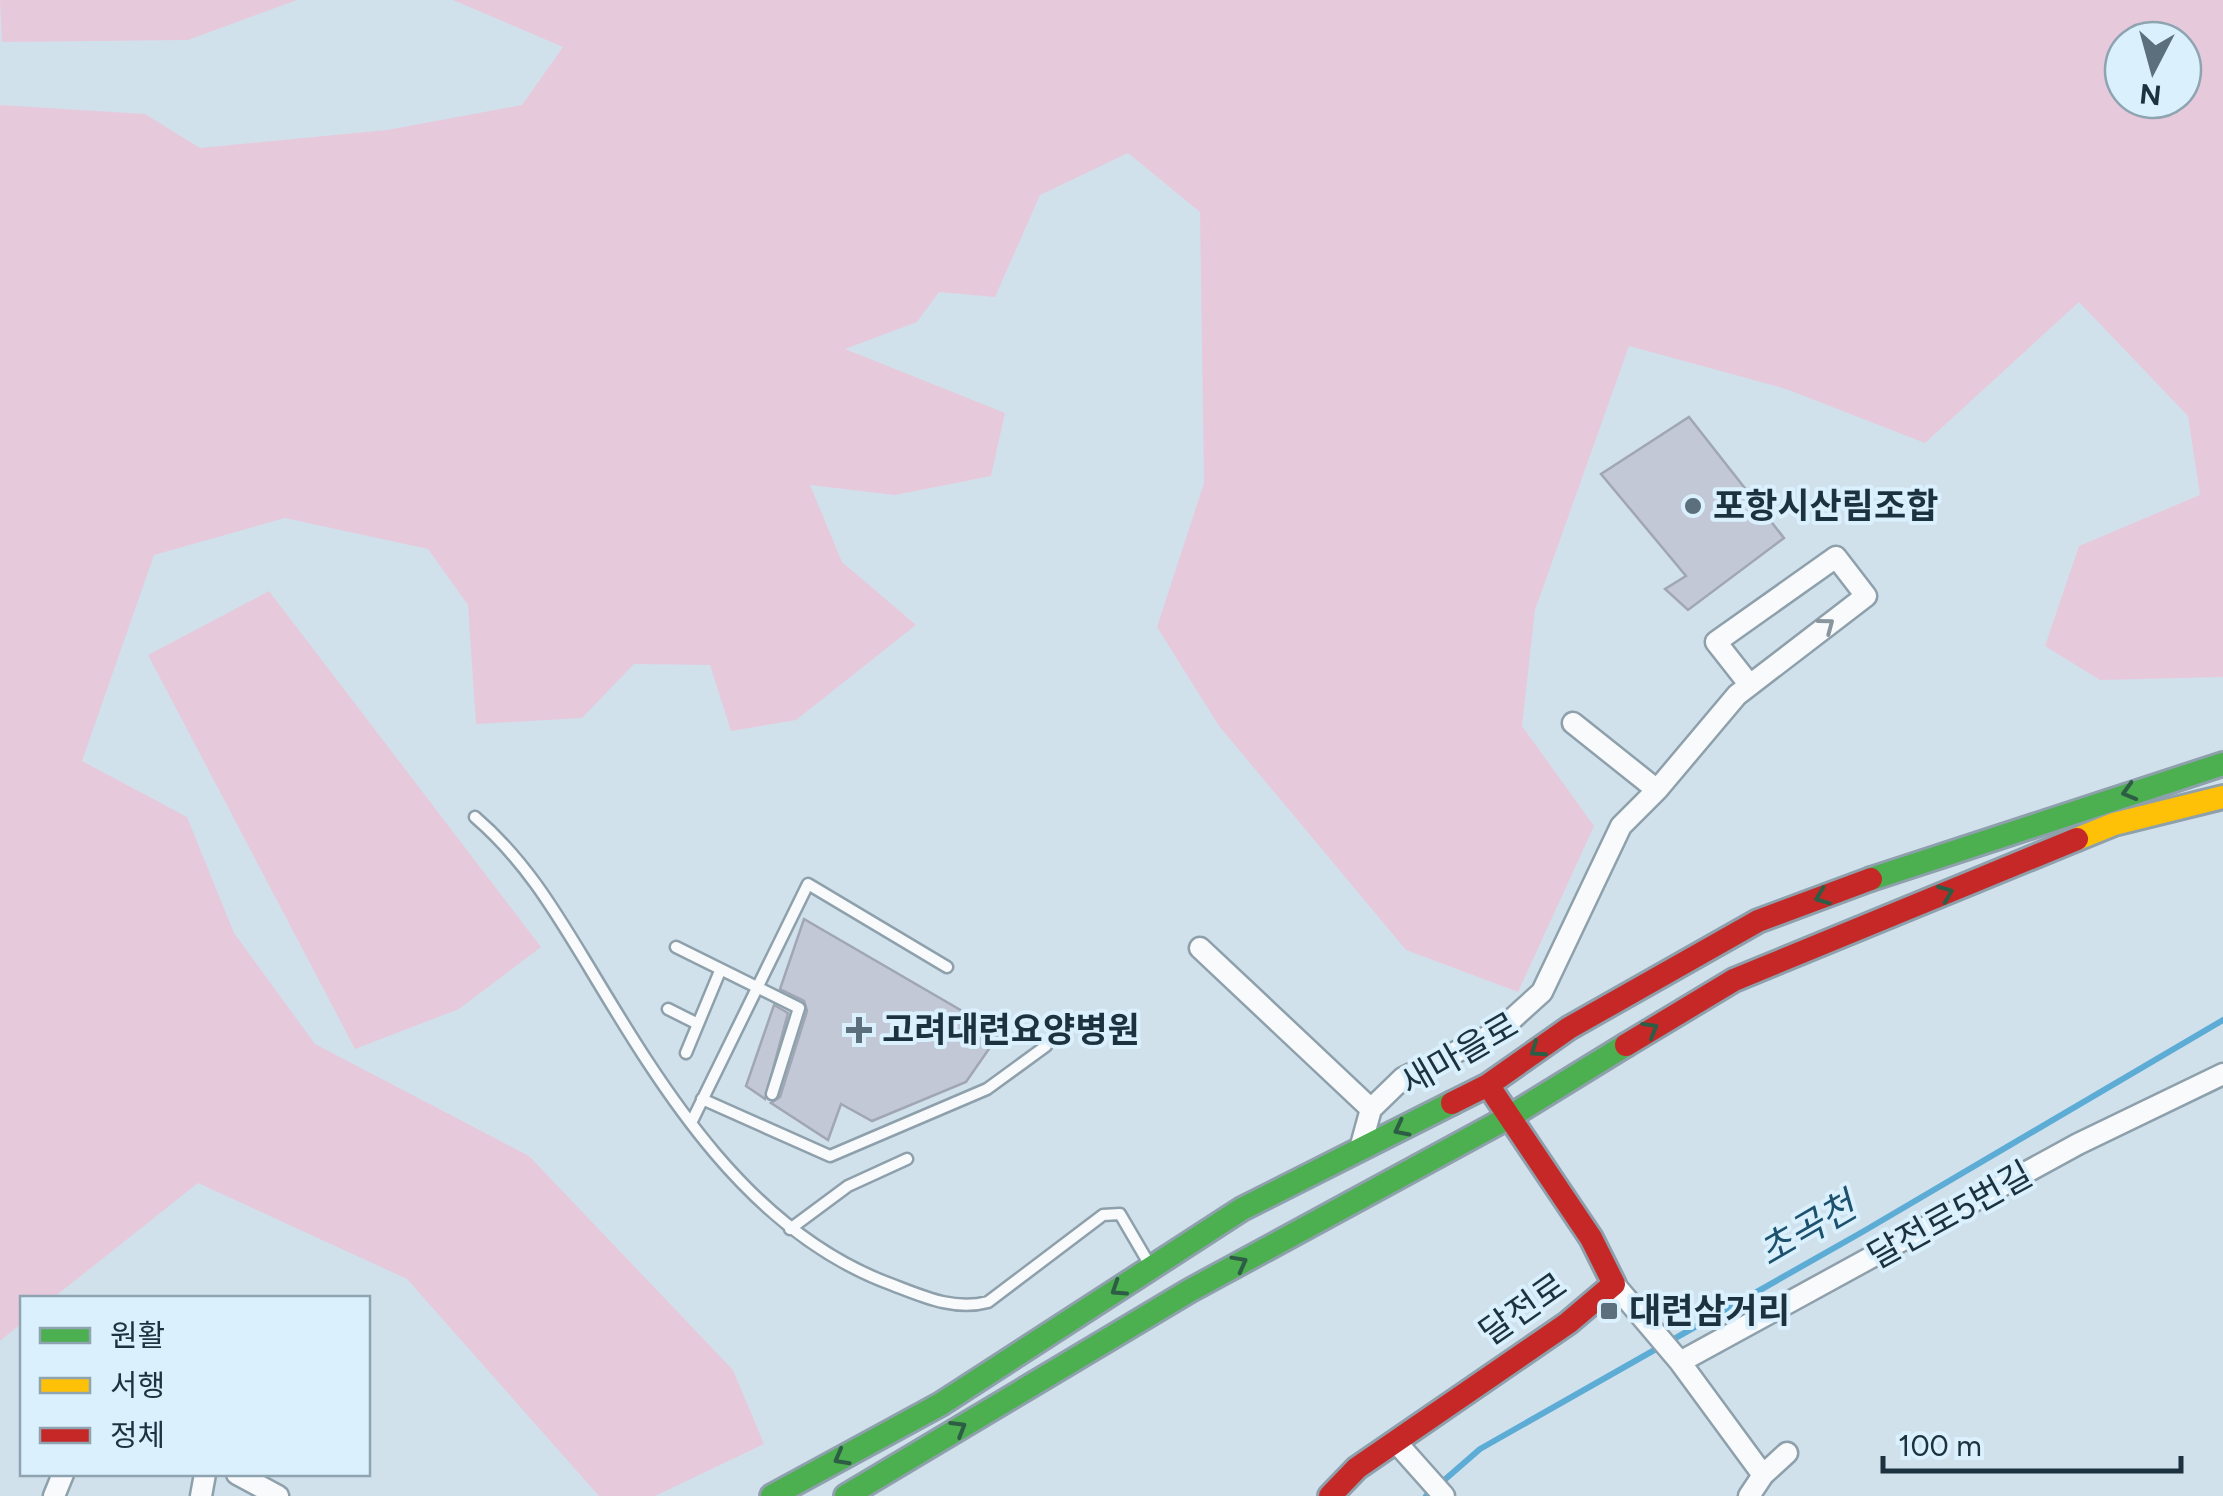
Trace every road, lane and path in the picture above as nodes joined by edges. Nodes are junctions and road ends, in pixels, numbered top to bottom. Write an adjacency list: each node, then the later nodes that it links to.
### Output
1 (1749, 684): 1 (street, one-way to 1); 4 (street)
2 (1573, 723): 4 (street)
3 (2223, 764): 17 (main road, 새마을로, one-way to 17)
4 (1656, 790): 20 (street)
5 (2223, 797): 21 (main road, one-way to 5)
6 (475, 817): 22 (lane)
7 (676, 947): 10 (lane)
8 (1200, 948): 20 (street, 새마을로)
9 (947, 967): 11 (lane)
10 (720, 972): 11 (lane); 13 (lane)
11 (754, 988): 18 (lane); 19 (lane)
12 (668, 1009): 13 (lane)
13 (698, 1024): 15 (lane)
14 (1046, 1046): 19 (lane)
15 (686, 1054)
16 (2223, 1074): 28 (street, 달전로5번길)
17 (1488, 1084): 21 (main road, 달전로); 23 (main road, 새마을로, one-way to 23)
18 (772, 1094)
19 (702, 1098): 22 (lane)
20 (1371, 1110): 23 (street)
21 (1509, 1117): 27 (main road, 달전로); 35 (main road, one-way to 21)
22 (691, 1122): 25 (lane)
23 (1360, 1149): 26 (main road, 새마을로)
24 (908, 1159): 25 (lane)
25 (790, 1229): 26 (lane)
26 (1151, 1268): 34 (main road, 새마을로, one-way to 34)
27 (1614, 1284): 28 (street); 29 (main road, 달전로)
28 (1677, 1358): 31 (street)
29 (1399, 1445): 36 (main road, 달전로); 37 (street)
30 (1787, 1452): 31 (street)
31 (1763, 1474): 38 (street)
32 (240, 1476): 33 (street)
33 (278, 1496)
34 (772, 1496)
35 (846, 1496)
36 (1330, 1496)
37 (1444, 1496)
38 (1749, 1496)

